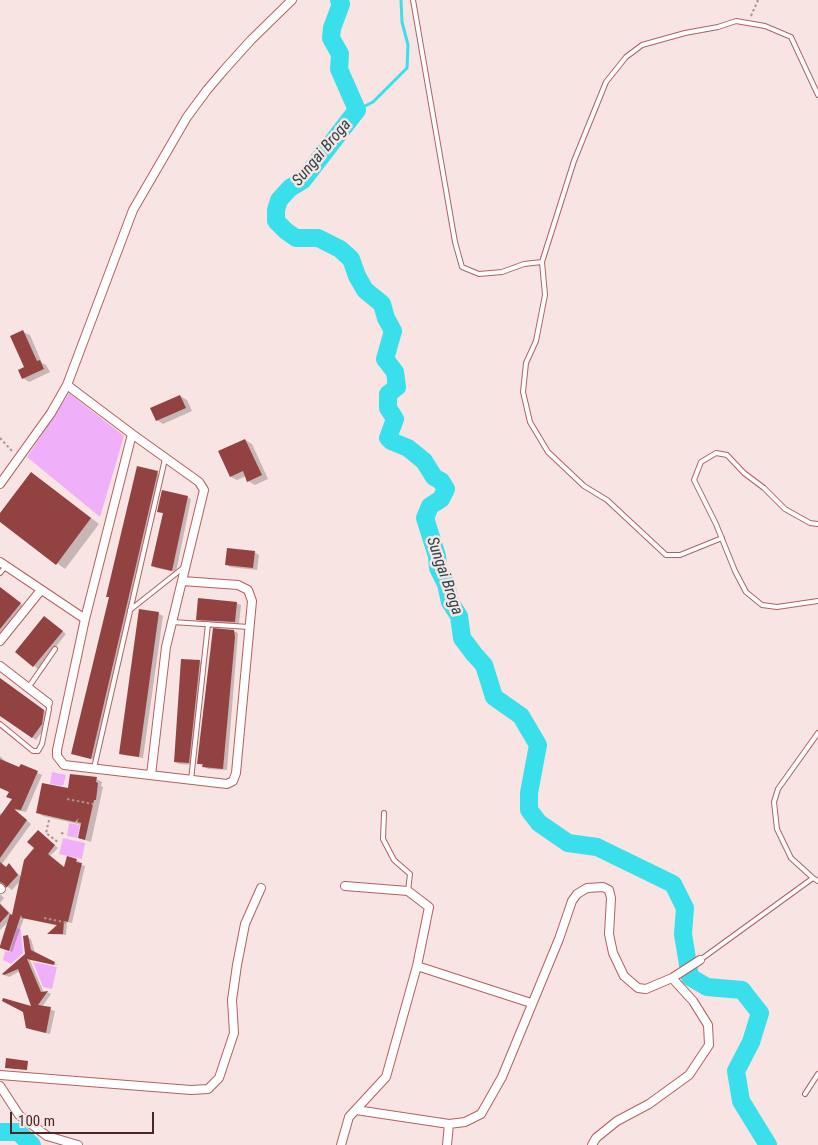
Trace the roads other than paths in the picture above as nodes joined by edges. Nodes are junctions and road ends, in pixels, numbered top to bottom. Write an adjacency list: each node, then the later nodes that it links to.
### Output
1 (292, 0): 5 (street)
2 (413, 0): 4 (lane)
3 (818, 95): 4 (lane)
4 (542, 262): 10 (lane)
5 (67, 385): 6 (street); 8 (street)
6 (132, 434): 7 (street); 18 (street)
7 (165, 459): 12 (street); 17 (lane)
8 (0, 484)
9 (818, 524): 10 (lane)
10 (722, 538): 16 (lane)
11 (3, 564): 13 (lane); 15 (street)
12 (186, 566): 14 (street); 17 (lane)
13 (0, 573)
14 (182, 581): 19 (street); 21 (street)
15 (41, 590): 18 (street); 22 (street)
16 (818, 602)
17 (130, 610): 29 (lane)
18 (85, 619): 29 (street)
19 (172, 622): 20 (lane); 30 (street)
20 (208, 624): 21 (lane); 31 (lane)
21 (250, 627): 31 (street)
22 (0, 641)
23 (55, 649): 25 (lane)
24 (0, 666): 25 (street)
25 (28, 688): 26 (street)
26 (48, 703): 27 (lane)
27 (0, 724)
28 (818, 733): 33 (lane)
29 (94, 768): 30 (street)
30 (151, 775): 31 (street)
31 (190, 780)
32 (384, 813): 37 (lane)
33 (813, 878): 34 (lane); 38 (lane)
34 (818, 881)
35 (345, 886): 37 (street)
36 (261, 888): 42 (street)
37 (408, 891): 39 (street)
38 (700, 960): 40 (street)
39 (417, 966): 41 (street); 46 (street)
40 (675, 976): 41 (street); 51 (street)
41 (531, 1002): 47 (street)
42 (0, 1074)
43 (818, 1074): 45 (lane)
44 (0, 1086): 48 (street)
45 (805, 1094)
46 (356, 1110): 47 (street); 49 (street)
47 (449, 1124): 50 (street)
48 (78, 1145)
49 (341, 1145)
50 (447, 1145)
51 (592, 1145)

